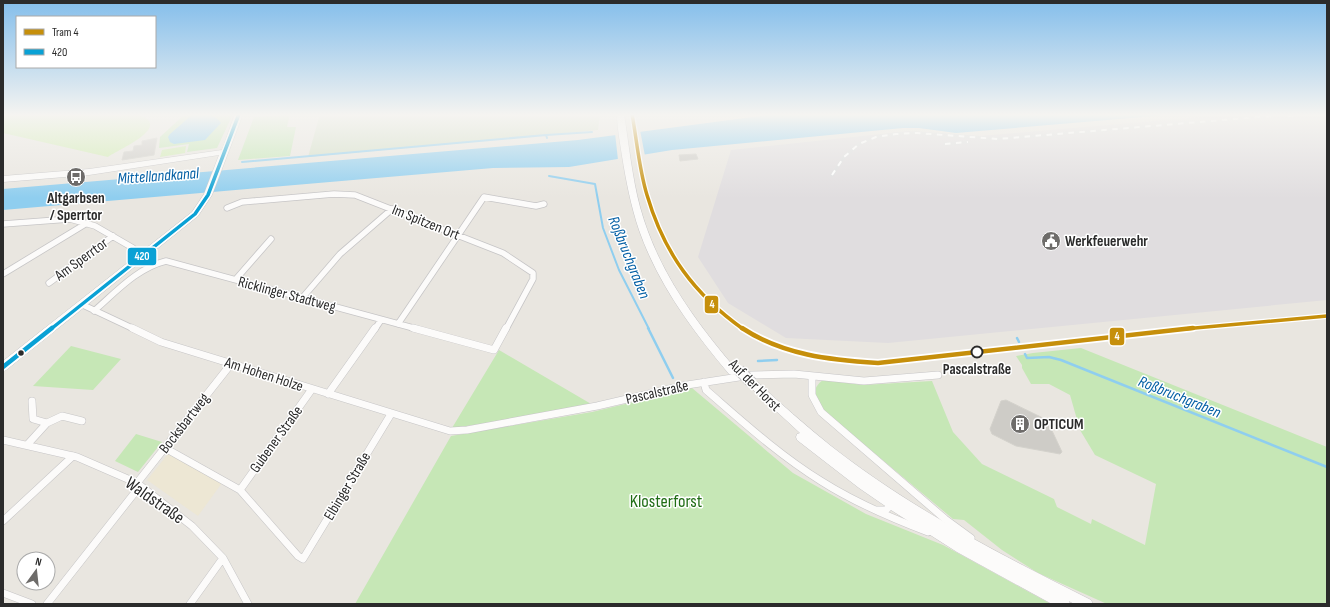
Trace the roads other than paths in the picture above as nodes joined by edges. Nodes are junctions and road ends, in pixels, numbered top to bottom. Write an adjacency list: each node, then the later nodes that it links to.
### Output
1 (228, 142): 3 (street)
2 (627, 142): 28 (street, Auf der Horst)
3 (224, 152): 4 (street); 18 (street)
4 (3, 179)
5 (544, 204): 10 (street)
6 (227, 208): 7 (street, Im Spitzen Ort)
7 (392, 209): 10 (street, Im Spitzen Ort); 17 (street)
8 (87, 223): 9 (street, Am Sperrtor); 11 (street, Am Sperrtor); 14 (street)
9 (3, 224)
10 (458, 235): 21 (street); 22 (street, Im Spitzen Ort)
11 (113, 236): 13 (street, Am Sperrtor); 16 (street, Am Sperrtor)
12 (271, 239): 15 (street)
13 (133, 248)
14 (3, 274)
15 (236, 280): 17 (street, Ricklinger Stadtweg); 19 (street, Ricklinger Stadtweg)
16 (50, 283)
17 (303, 297): 20 (street, Ricklinger Stadtweg)
18 (83, 305): 19 (street, Am Hohen Holze); 24 (street)
19 (94, 311): 23 (street, Am Hohen Holze)
20 (381, 320): 21 (street, Ricklinger Stadtweg); 30 (street)
21 (398, 324): 22 (street, Ricklinger Stadtweg)
22 (494, 350)
23 (231, 364): 29 (street, Am Hohen Holze); 38 (street, Bocksbartweg)
24 (3, 367)
25 (938, 375): 26 (street, Pascalstraße)
26 (812, 376): 27 (street, Pascalstraße); 47 (street, Auf der Horst)
27 (704, 382): 35 (street, Pascalstraße); 43 (street, Auf der Horst)
28 (748, 384): 42 (street, Auf der Horst); 47 (street, Auf der Horst)
29 (312, 389): 30 (street, Am Hohen Holze); 41 (street, Gubener Straße)
30 (328, 394): 32 (street, Am Hohen Holze)
31 (32, 401): 34 (street)
32 (391, 414): 35 (street, Am Hohen Holze); 41 (street, Elbinger Straße)
33 (82, 421): 34 (street)
34 (47, 423): 37 (street)
35 (450, 431)
36 (3, 440): 37 (street, Waldstraße)
37 (27, 445): 39 (street, Waldstraße)
38 (165, 448): 40 (street, Bocksbartweg); 41 (street)
39 (73, 456): 40 (street, Waldstraße); 44 (street)
40 (139, 485): 46 (street, Waldstraße); 50 (street, Bocksbartweg)
41 (240, 490)
42 (888, 501): 43 (street, Auf der Horst); 45 (street, Auf der Horst)
43 (868, 507): 45 (street, Auf der Horst)
44 (3, 521)
45 (950, 540): 53 (street, Auf der Horst)
46 (223, 558): 51 (street); 52 (street, Waldstraße)
47 (1006, 564): 54 (street, Auf der Horst)
48 (3, 593): 49 (street)
49 (32, 604)
50 (47, 604)
51 (190, 604)
52 (248, 604)
53 (1064, 604)
54 (1087, 604)

